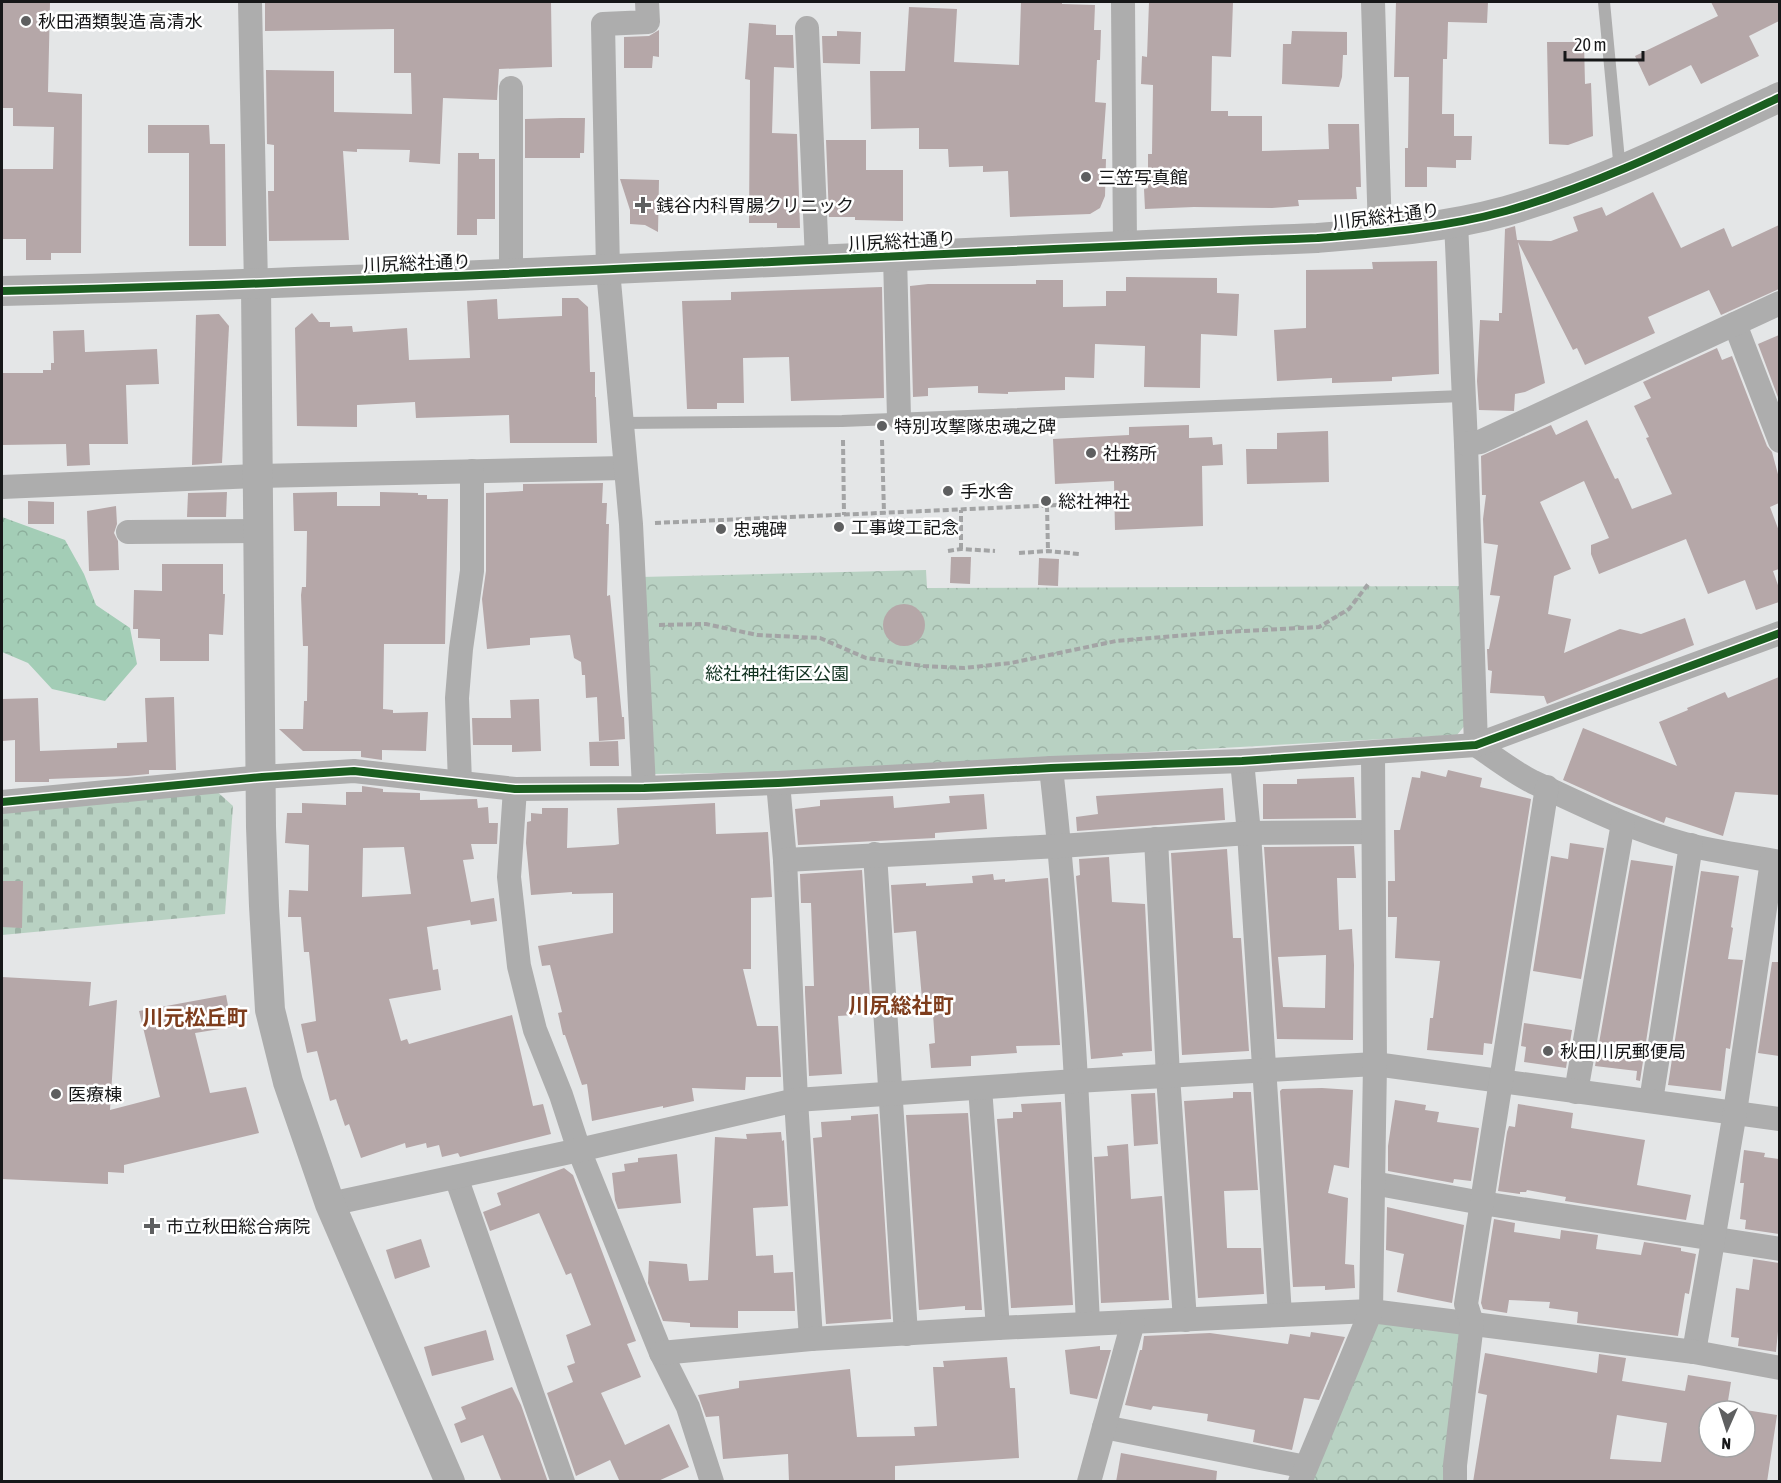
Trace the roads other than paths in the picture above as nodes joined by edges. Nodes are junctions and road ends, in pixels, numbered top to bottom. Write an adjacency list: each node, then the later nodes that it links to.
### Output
1 (250, 2): 17 (street)
2 (647, 2): 15 (street)
3 (1124, 2): 12 (street)
4 (1373, 2): 11 (street)
5 (1604, 2): 9 (lane)
6 (807, 28): 14 (street)
7 (510, 88): 16 (street)
8 (1779, 98): 9 (street, 川尻総社通り)
9 (1620, 171): 10 (street, 川尻総社通り)
10 (1456, 222): 11 (street, 川尻総社通り); 21 (street)
11 (1380, 233): 12 (street, 川尻総社通り)
12 (1125, 246): 13 (street, 川尻総社通り)
13 (895, 256): 14 (street, 川尻総社通り); 22 (street)
14 (817, 260): 15 (street, 川尻総社通り)
15 (608, 270): 16 (street, 川尻総社通り); 23 (street)
16 (511, 274): 17 (street, 川尻総社通り)
17 (256, 285): 18 (street, 川尻総社通り); 28 (street)
18 (2, 291)
19 (1779, 303): 20 (street)
20 (1735, 324): 24 (street); 25 (street)
21 (1462, 396): 22 (lane); 25 (street)
22 (899, 418): 23 (lane)
23 (621, 423): 26 (street)
24 (1779, 441)
25 (1466, 444): 33 (street)
26 (624, 468): 27 (street); 41 (street)
27 (472, 471): 28 (street); 38 (street)
28 (258, 476): 29 (street); 30 (street)
29 (2, 487)
30 (259, 531): 31 (street); 37 (street)
31 (128, 532)
32 (1779, 633): 33 (street)
33 (1476, 745): 34 (street); 40 (street)
34 (1373, 753): 35 (street); 45 (street)
35 (1242, 761): 36 (street); 46 (street)
36 (1051, 768): 39 (street); 49 (street)
37 (262, 777): 38 (street); 43 (street); 69 (street)
38 (460, 783): 42 (street)
39 (778, 783): 41 (street); 51 (street)
40 (1547, 787): 44 (street); 57 (street)
41 (644, 788): 42 (street)
42 (515, 789): 65 (street)
43 (2, 802)
44 (1623, 823): 48 (street); 59 (street)
45 (1373, 832): 46 (street); 53 (street)
46 (1249, 833): 47 (street); 54 (street)
47 (1156, 839): 49 (street); 55 (street)
48 (1691, 845): 52 (street); 62 (street)
49 (1060, 846): 50 (street); 56 (street)
50 (875, 854): 51 (street); 60 (street)
51 (785, 860): 61 (street)
52 (1776, 861): 63 (street)
53 (1375, 1064): 54 (street); 57 (street); 67 (street)
54 (1265, 1070): 55 (street); 73 (street)
55 (1167, 1076): 56 (street); 74 (street)
56 (1076, 1081): 58 (street); 76 (street)
57 (1500, 1082): 59 (street); 68 (street)
58 (980, 1088): 60 (street); 78 (street)
59 (1576, 1092): 62 (street)
60 (891, 1094): 61 (street); 79 (street)
61 (796, 1100): 65 (street); 80 (street)
62 (1651, 1101): 63 (street)
63 (1735, 1112): 64 (street); 70 (street)
64 (1779, 1119)
65 (579, 1150): 66 (street); 81 (street)
66 (456, 1177): 69 (street); 87 (street)
67 (1373, 1184): 68 (street); 72 (street)
68 (1482, 1203): 70 (street); 77 (street)
69 (330, 1204): 86 (street)
70 (1713, 1239): 71 (street); 82 (street)
71 (1779, 1249)
72 (1371, 1311): 73 (street); 77 (street); 85 (street)
73 (1280, 1315): 74 (street)
74 (1185, 1320): 75 (street)
75 (1133, 1322): 76 (street); 84 (street)
76 (1088, 1323): 78 (street)
77 (1472, 1323): 82 (street); 90 (street)
78 (998, 1328): 79 (street)
79 (906, 1334): 80 (street)
80 (811, 1340): 81 (street)
81 (661, 1353): 88 (street)
82 (1694, 1353): 83 (street)
83 (1779, 1368)
84 (1104, 1427): 85 (street); 89 (street)
85 (1304, 1474)
86 (447, 1481)
87 (563, 1482)
88 (712, 1482)
89 (1089, 1482)
90 (1455, 1482)

